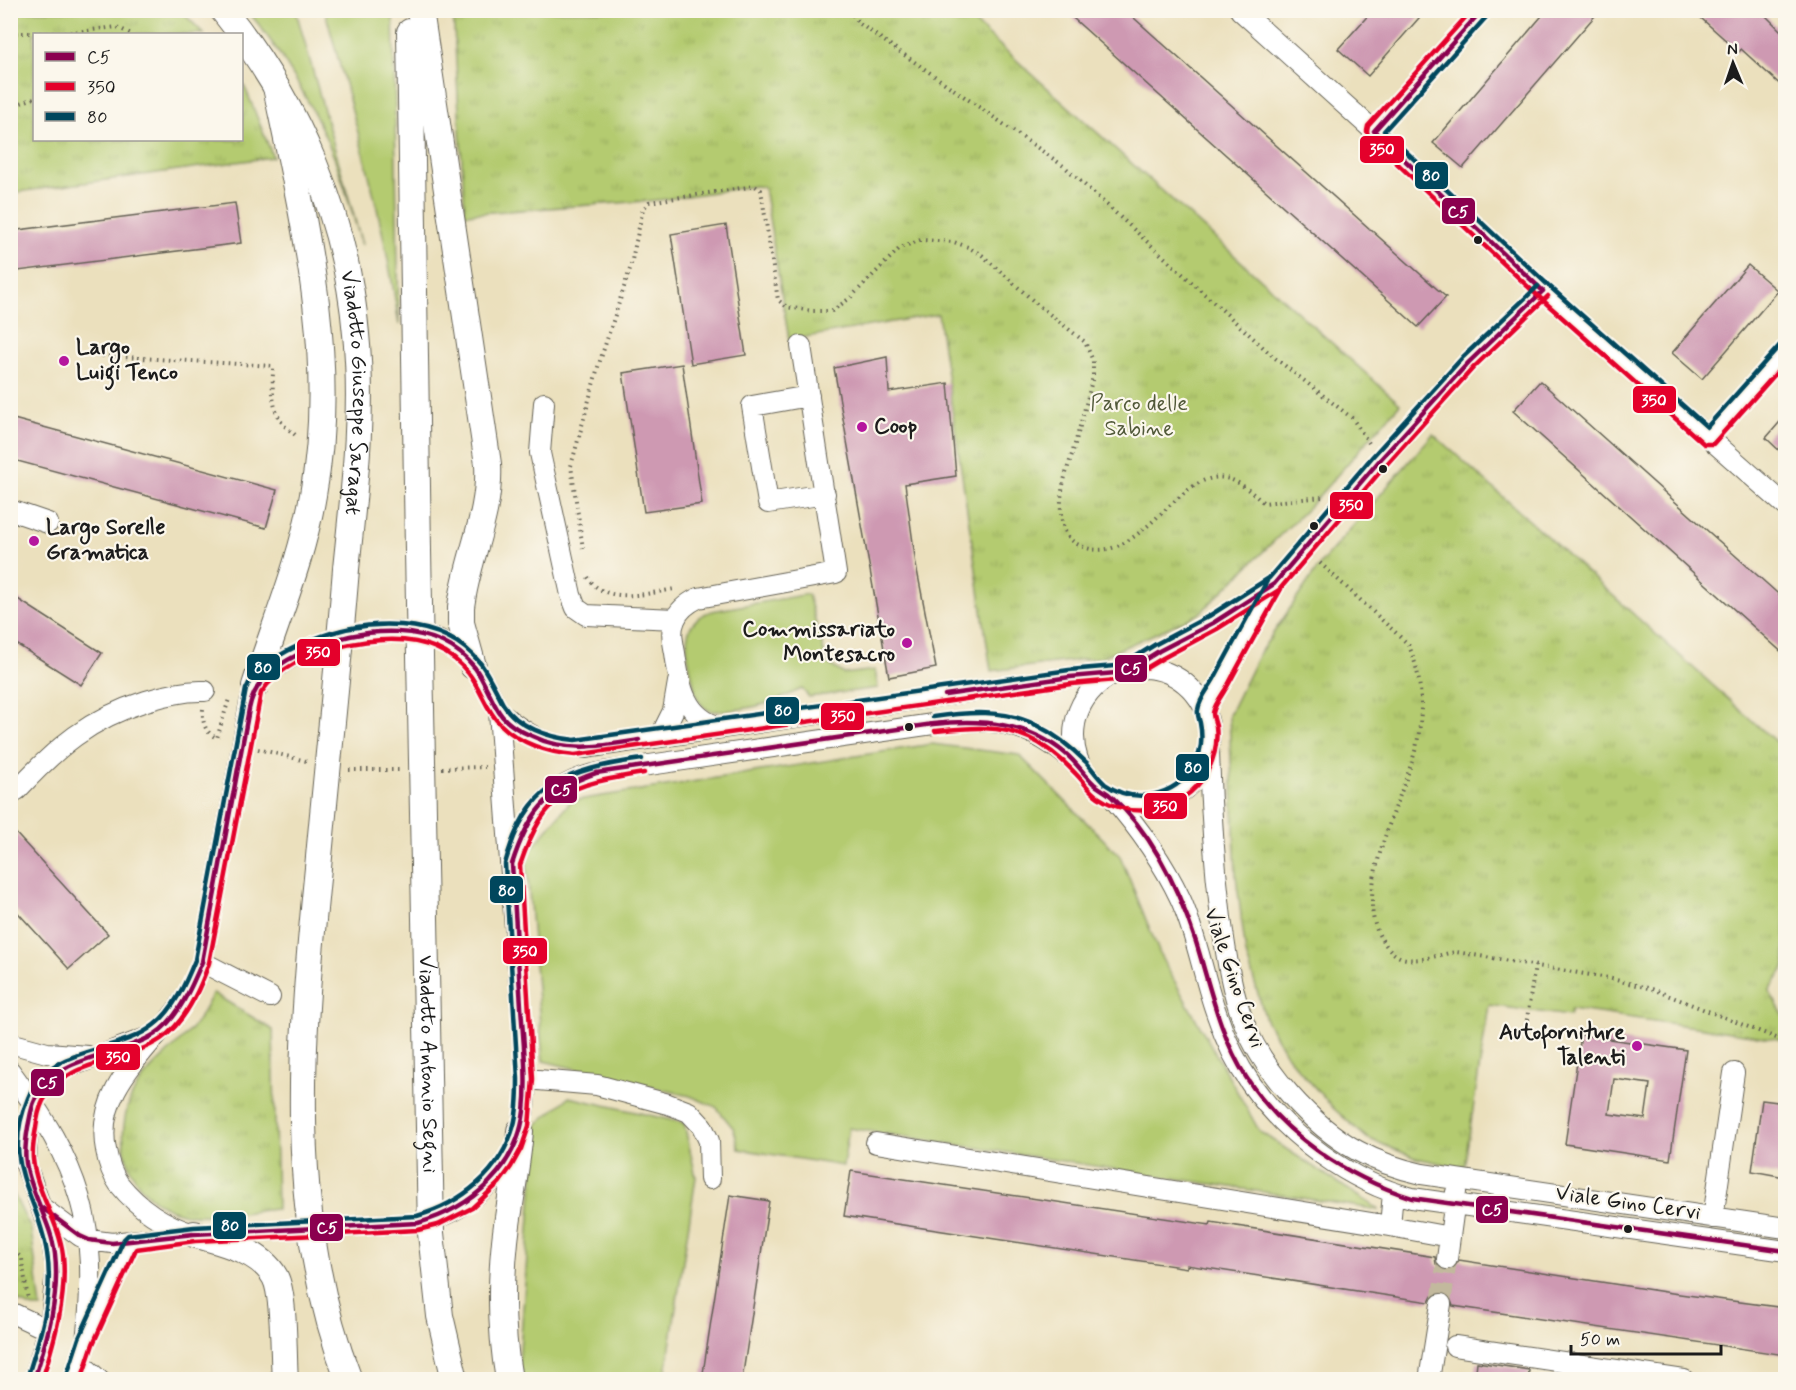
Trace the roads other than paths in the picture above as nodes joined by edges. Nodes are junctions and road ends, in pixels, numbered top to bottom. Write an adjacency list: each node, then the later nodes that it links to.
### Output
1 (223, 10): 6 (main road, Viadotto Giuseppe Saragat)
2 (410, 10): 73 (main road, Viadotto Antonio Segni, bridge)
3 (420, 10): 22 (main road)
4 (1240, 10): 9 (street)
5 (1482, 10): 9 (street)
6 (240, 33)
7 (243, 36): 8 (main road, Viadotto Giuseppe Saragat)
8 (276, 87): 25 (main road); 72 (main road, Viadotto Giuseppe Saragat, bridge)
9 (1374, 131): 10 (street)
10 (1543, 291): 15 (street); 20 (street)
11 (801, 346): 13 (street)
12 (1785, 350): 15 (street)
13 (809, 396): 16 (street); 16 (street)
14 (544, 402): 21 (street)
15 (1708, 438): 17 (street)
16 (825, 494): 21 (street)
17 (1785, 506)
18 (10, 510): 19 (street)
19 (48, 523)
20 (1274, 584): 23 (street); 27 (street)
21 (675, 620): 24 (street)
22 (473, 666): 25 (street); 28 (street)
23 (1123, 671): 27 (street); 29 (street); 32 (street)
24 (678, 679): 29 (street); 30 (street)
25 (255, 686): 36 (street)
26 (205, 691): 34 (street)
27 (1205, 711): 31 (street)
28 (499, 712): 30 (street); 35 (street)
29 (723, 727): 30 (street)
30 (660, 737)
31 (1209, 745): 33 (street); 50 (street, Viale Gino Cervi)
32 (1083, 770): 33 (street); 35 (street)
33 (1111, 796): 51 (street, Viale Gino Cervi)
34 (13, 797)
35 (512, 864): 43 (street)
36 (202, 962): 37 (street); 38 (street)
37 (270, 997)
38 (157, 1034): 40 (street); 57 (street)
39 (10, 1044): 40 (street)
40 (103, 1054): 44 (street)
41 (10, 1071): 44 (street)
42 (1734, 1073): 54 (street)
43 (526, 1079): 45 (street); 49 (street)
44 (34, 1103): 48 (street); 59 (street)
45 (520, 1131): 57 (street); 74 (main road)
46 (10, 1137): 48 (street)
47 (876, 1143): 55 (street)
48 (26, 1165): 53 (street)
49 (710, 1179)
50 (1458, 1180): 52 (street); 54 (street, Viale Gino Cervi)
51 (1393, 1193): 52 (street, Viale Gino Cervi); 55 (street)
52 (1455, 1204): 58 (street); 61 (street, Viale Gino Cervi)
53 (41, 1207): 59 (street); 65 (street)
54 (1713, 1218): 56 (street, Viale Gino Cervi)
55 (1390, 1226): 58 (street)
56 (1785, 1228)
57 (194, 1234): 60 (street); 71 (main road)
58 (1450, 1237): 62 (street)
59 (89, 1240): 60 (street); 66 (street)
60 (131, 1242): 66 (street)
61 (1785, 1251)
62 (1447, 1259)
63 (1441, 1304): 75 (street)
64 (10, 1312): 65 (street)
65 (48, 1330): 69 (street)
66 (86, 1341): 68 (street)
67 (1455, 1346): 76 (street)
68 (76, 1371): 70 (street)
69 (34, 1380)
70 (99, 1380)
71 (285, 1380)
72 (349, 1380)
73 (455, 1380)
74 (509, 1380)
75 (1430, 1380)
76 (1684, 1380)

